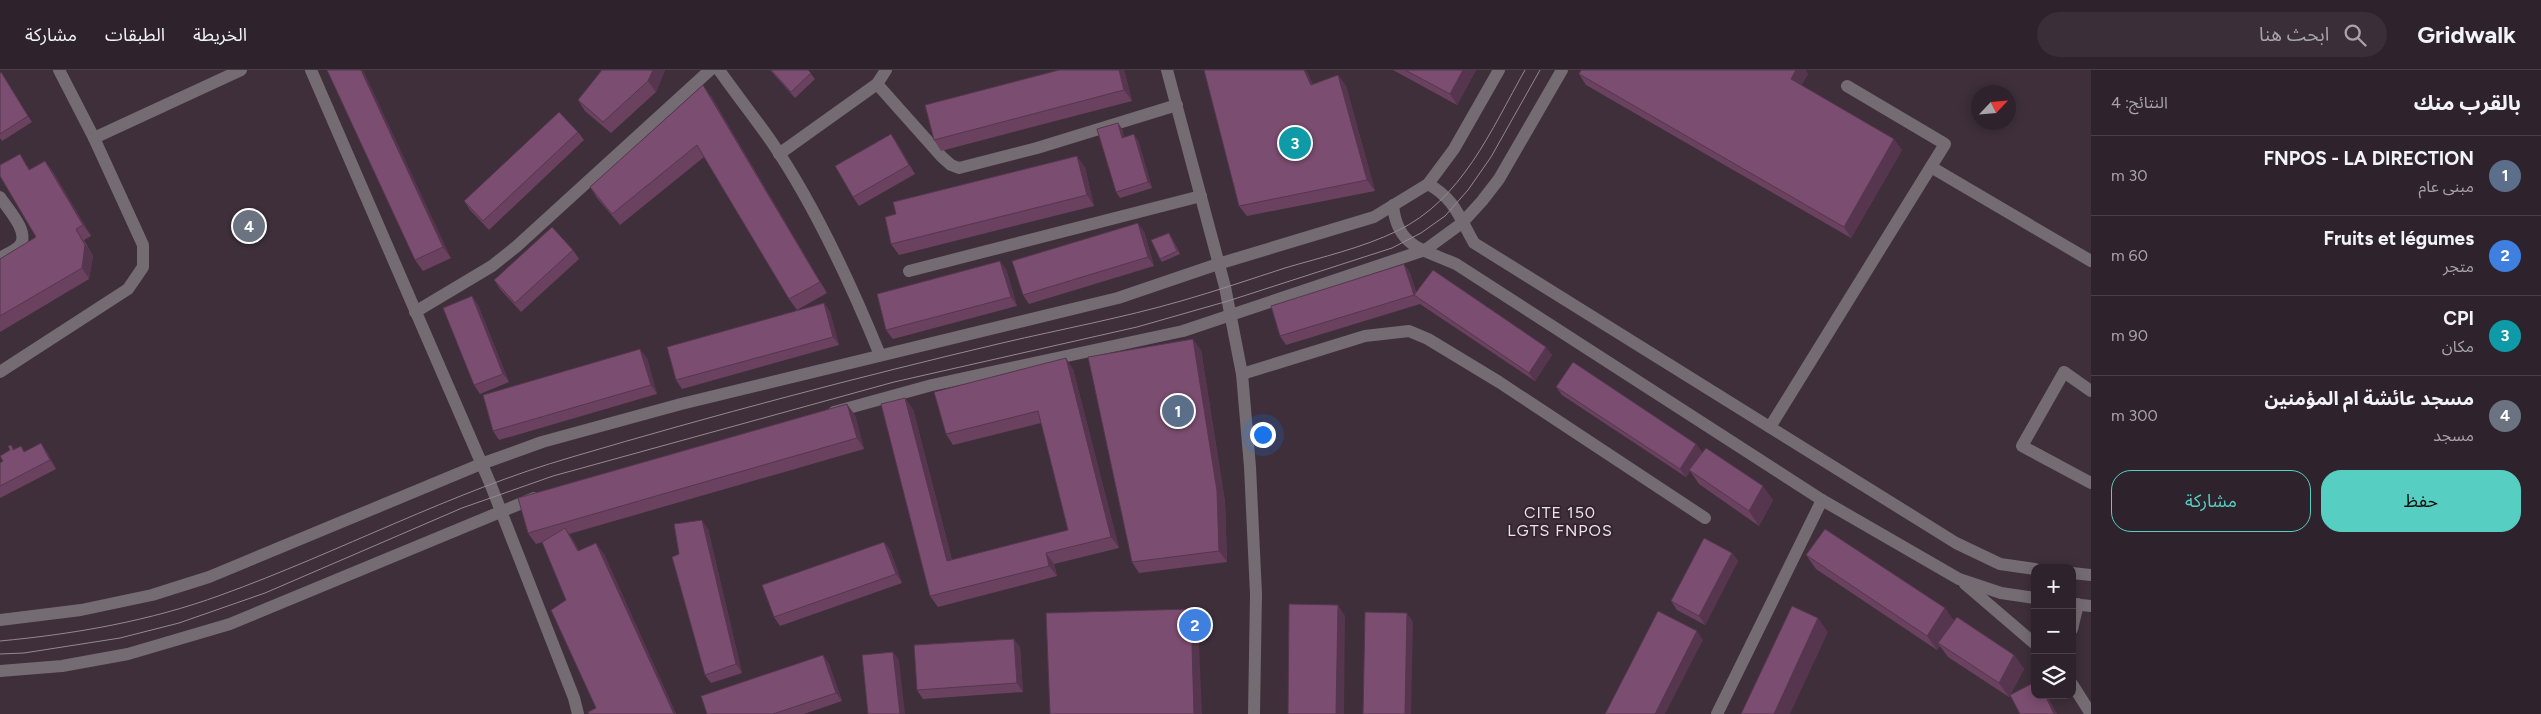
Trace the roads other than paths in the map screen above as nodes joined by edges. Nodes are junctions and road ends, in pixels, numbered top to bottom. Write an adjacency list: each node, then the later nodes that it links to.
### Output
1 (59, 70): 13 (street)
2 (241, 70): 13 (street)
3 (311, 70): 26 (street)
4 (710, 70): 26 (street)
5 (719, 70): 14 (street)
6 (886, 70): 10 (street)
7 (1167, 70): 12 (street)
8 (1499, 70): 16 (street)
9 (1562, 70): 20 (street)
10 (877, 84): 12 (street); 14 (street)
11 (1847, 86): 15 (street)
12 (1177, 105): 17 (street)
13 (94, 138): 29 (street)
14 (779, 154): 28 (street)
15 (1931, 167): 23 (street); 33 (street)
16 (1428, 184): 19 (street); 20 (street)
17 (1201, 196): 24 (street); 25 (street)
18 (0, 197): 22 (street)
19 (1392, 205): 21 (street); 24 (street)
20 (1462, 223): 21 (street); 33 (street)
21 (1425, 250): 27 (street); 37 (street)
22 (0, 258)
23 (2091, 261)
24 (1218, 264): 27 (street); 28 (street)
25 (909, 271)
26 (415, 312): 34 (street)
27 (1232, 315): 30 (street); 32 (street)
28 (880, 355): 34 (street)
29 (0, 372)
30 (1242, 374): 39 (street); 52 (street)
31 (2091, 391): 35 (street)
32 (819, 416)
33 (1770, 427): 40 (street)
34 (481, 464): 38 (street); 47 (street)
35 (2091, 483)
36 (546, 493): 38 (street)
37 (1822, 500): 43 (street); 53 (street)
38 (501, 510): 49 (street); 51 (street)
39 (1705, 518)
40 (2031, 568)
41 (2076, 573): 42 (street)
42 (2091, 575)
43 (1959, 579): 44 (street); 48 (street)
44 (2031, 597)
45 (2076, 604): 46 (street)
46 (2091, 606)
47 (0, 620)
48 (2031, 641)
49 (0, 671)
50 (2076, 690): 54 (street)
51 (578, 714)
52 (1254, 714)
53 (1717, 714)
54 (2091, 714)

